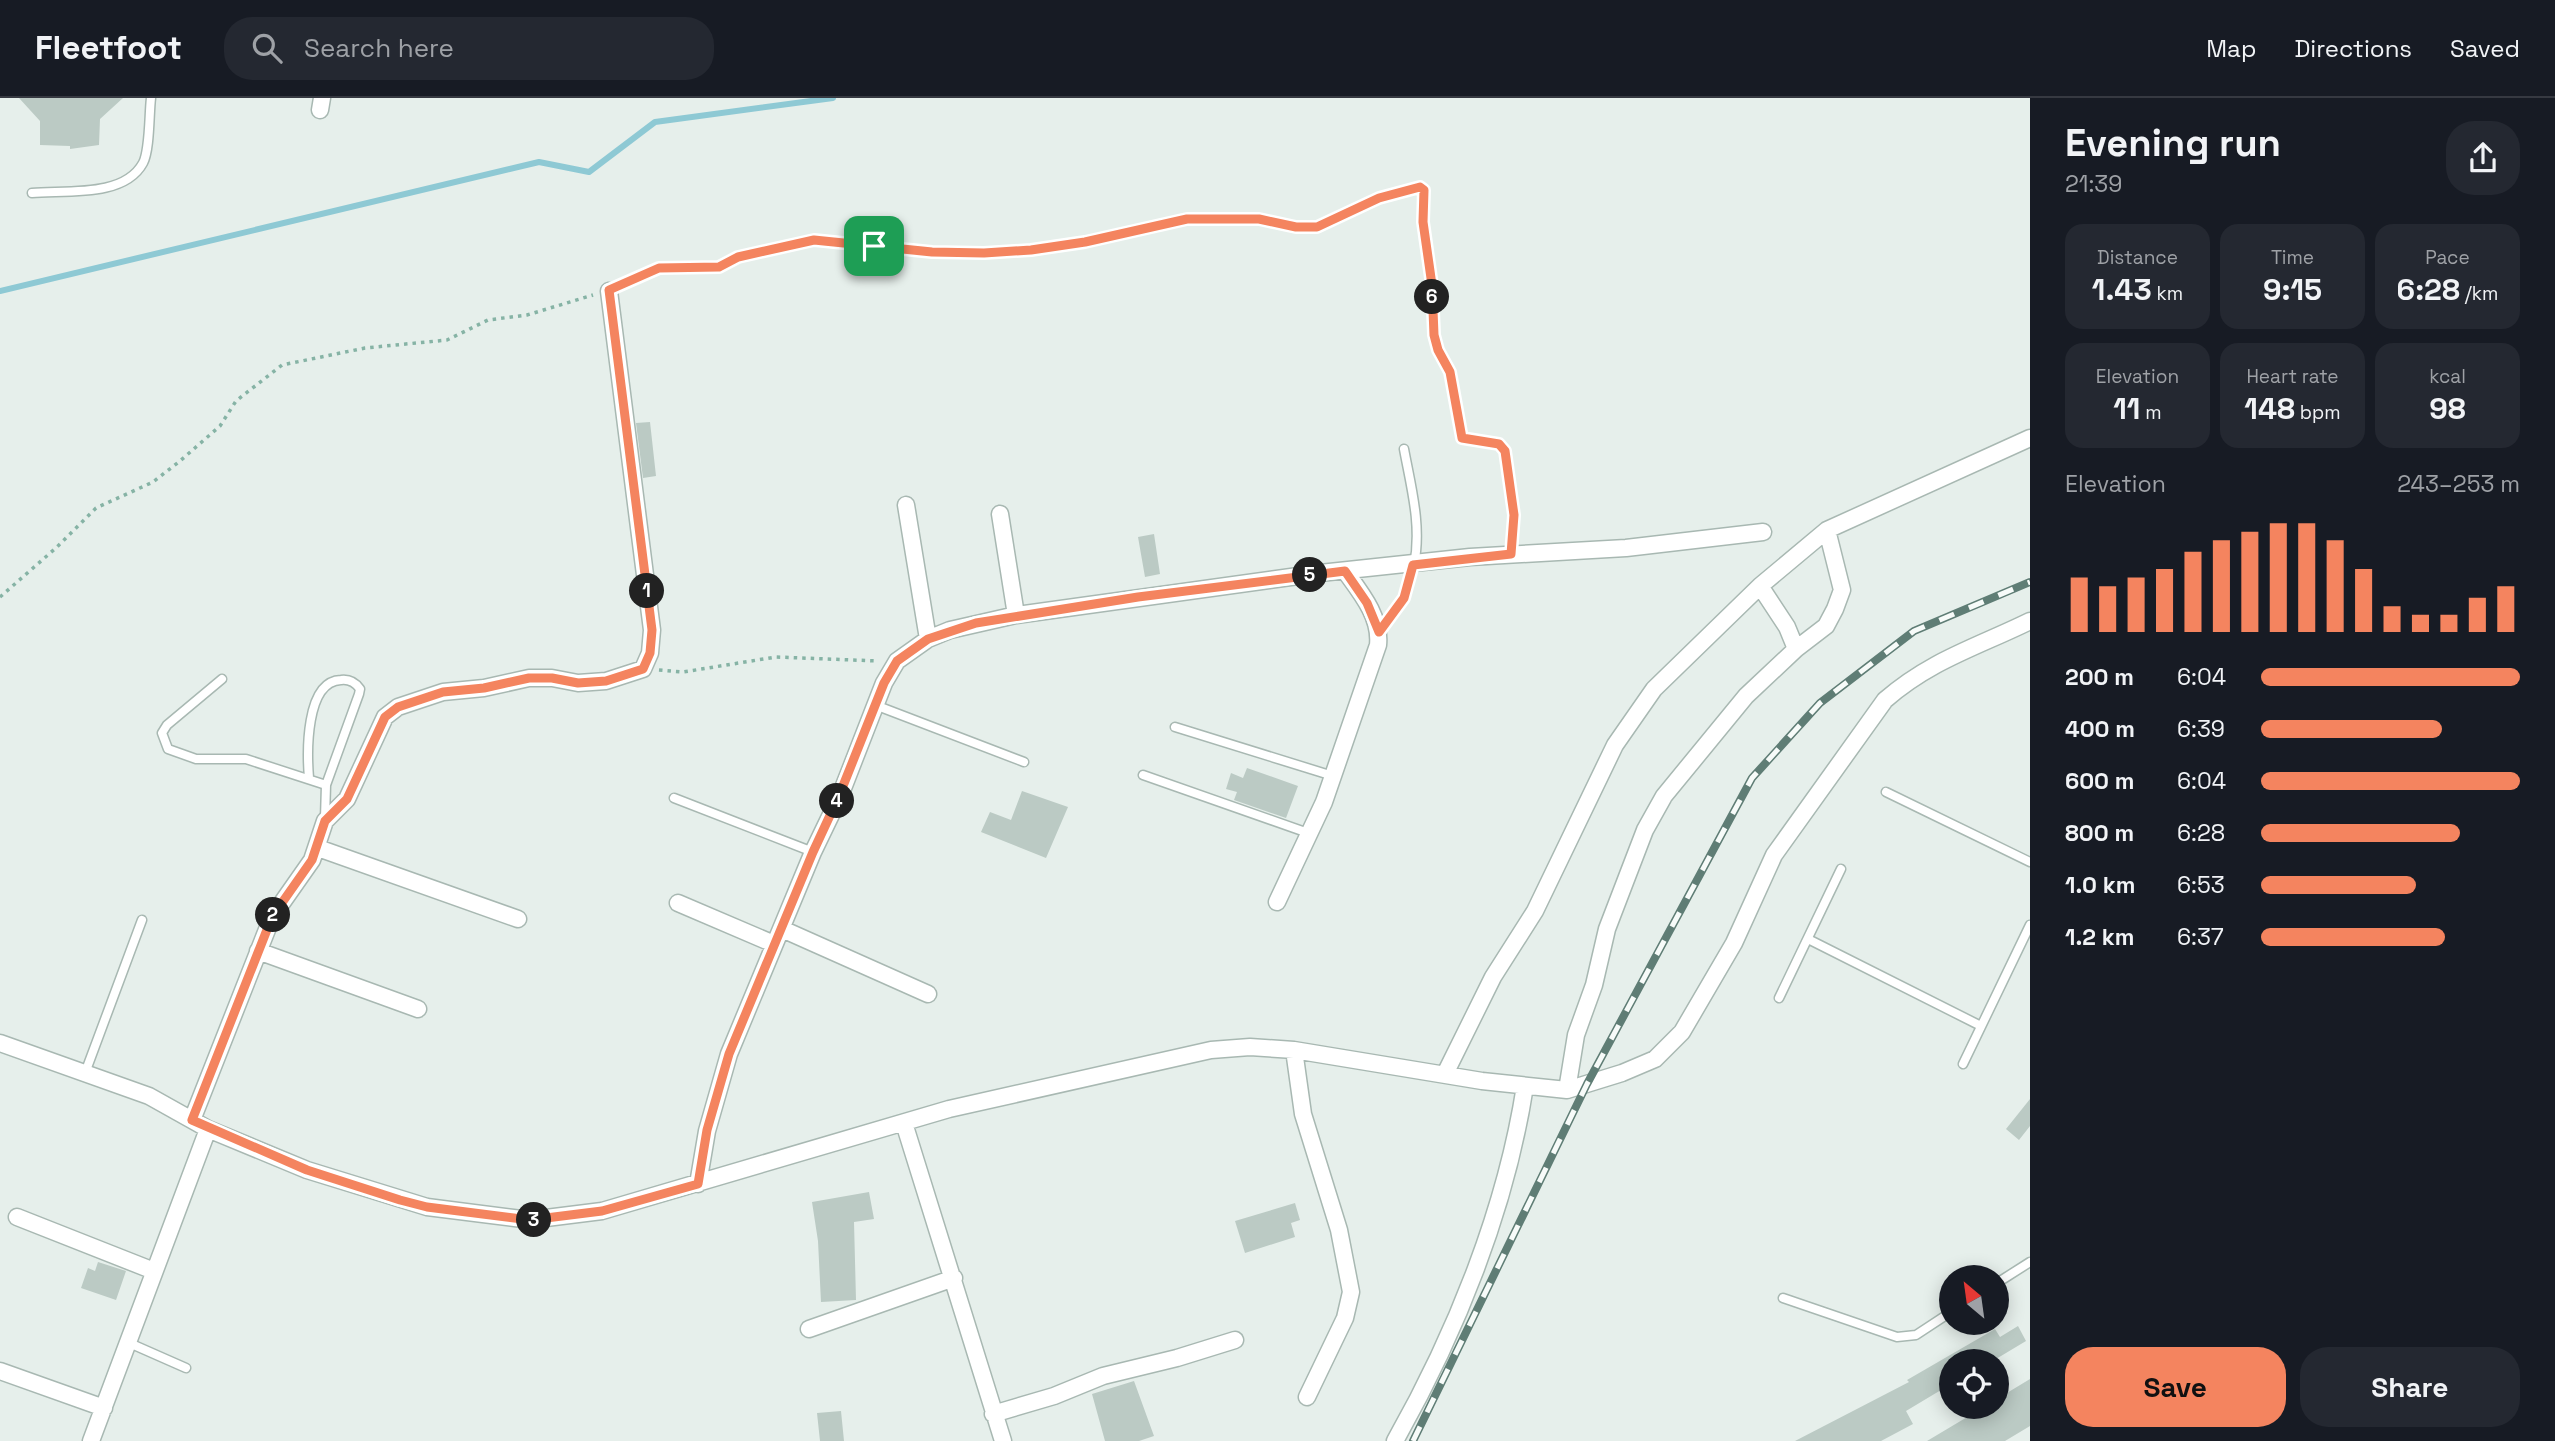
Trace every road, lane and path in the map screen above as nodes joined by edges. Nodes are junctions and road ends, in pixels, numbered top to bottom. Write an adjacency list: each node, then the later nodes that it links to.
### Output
1 (151, 98): 2 (lane)
2 (32, 193)
3 (609, 290): 10 (path); 14 (path); 21 (street)
4 (2030, 438): 8 (street)
5 (1404, 449): 11 (lane)
6 (906, 505): 18 (street)
7 (1000, 514): 15 (street)
8 (1828, 530): 13 (street); 19 (street)
9 (1763, 532): 10 (street)
10 (1511, 554): 11 (street)
11 (1413, 565): 12 (street); 17 (path)
12 (1345, 571): 15 (street); 17 (street)
13 (1760, 586): 19 (street); 55 (street)
14 (0, 597)
15 (1016, 615): 18 (street)
16 (2030, 621): 57 (street)
17 (1379, 632): 27 (street)
18 (928, 639): 20 (street)
19 (1796, 649): 57 (street)
20 (897, 661): 21 (path); 23 (street)
21 (643, 669): 32 (street)
22 (222, 679): 28 (lane)
23 (875, 705): 25 (lane); 35 (street)
24 (1175, 727): 27 (lane)
25 (1024, 762)
26 (1143, 775): 33 (lane)
27 (1333, 776): 33 (street)
28 (309, 778): 29 (lane); 29 (lane)
29 (326, 785): 32 (lane)
30 (1886, 792): 36 (lane)
31 (674, 799): 35 (lane)
32 (325, 821): 34 (street)
33 (1311, 834): 38 (street)
34 (318, 848): 40 (street); 46 (street)
35 (813, 852): 43 (street)
36 (2030, 862)
37 (1841, 869): 44 (lane)
38 (1277, 902)
39 (678, 903): 45 (street)
40 (517, 919)
41 (142, 920): 54 (lane)
42 (2030, 925): 50 (lane)
43 (782, 929): 45 (street); 47 (street)
44 (1808, 939): 48 (lane); 50 (lane)
45 (774, 944): 61 (street)
46 (258, 951): 49 (street); 58 (street)
47 (928, 994)
48 (1779, 998)
49 (418, 1009)
50 (1979, 1025): 53 (lane)
51 (0, 1043): 54 (street)
52 (1294, 1050): 55 (street); 59 (street); 74 (street)
53 (1963, 1064)
54 (85, 1073): 58 (street)
55 (1445, 1074): 56 (street)
56 (1525, 1086): 57 (street); 79 (street)
57 (1567, 1090)
58 (192, 1120): 60 (street)
59 (904, 1123): 61 (street); 66 (street)
60 (208, 1129): 61 (street); 64 (street)
61 (698, 1184)
62 (17, 1217): 64 (street)
63 (2030, 1262): 65 (lane)
64 (154, 1271): 71 (street)
65 (2009, 1275)
66 (954, 1278): 69 (street); 76 (street)
67 (1783, 1298): 68 (lane)
68 (1939, 1320)
69 (809, 1329)
70 (1235, 1340): 76 (street)
71 (127, 1342): 72 (lane); 75 (street)
72 (186, 1368)
73 (0, 1371): 75 (street)
74 (1307, 1397)
75 (104, 1408): 77 (street)
76 (993, 1414): 78 (street)
77 (91, 1441)
78 (1003, 1441)
79 (1395, 1441)

